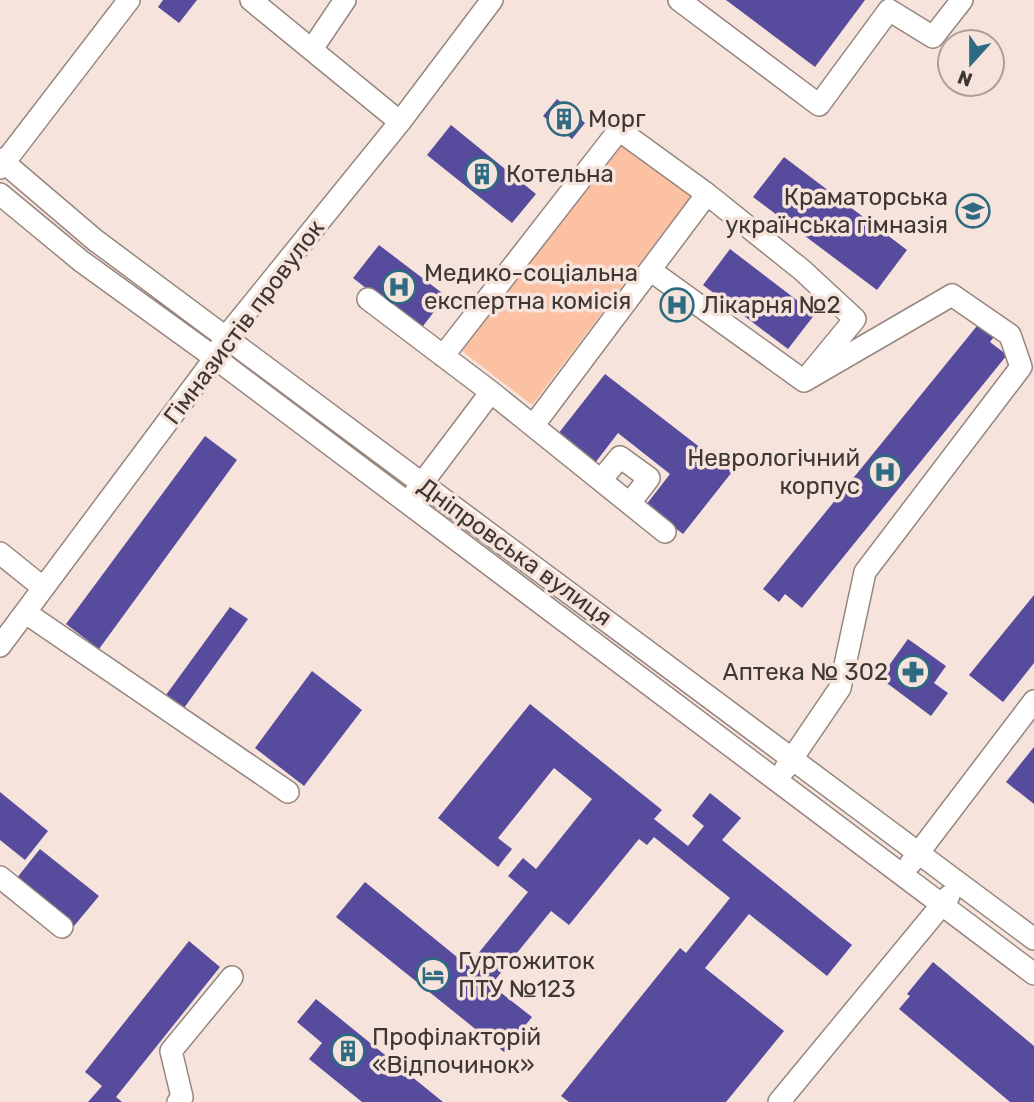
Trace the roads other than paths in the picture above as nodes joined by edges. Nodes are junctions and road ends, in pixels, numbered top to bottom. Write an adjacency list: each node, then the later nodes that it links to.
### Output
1 (130, 0): 9 (street)
2 (251, 0): 7 (street)
3 (345, 0): 7 (street)
4 (492, 0): 8 (street, Гімназистів провулок)
5 (679, 0): 6 (street)
6 (962, 0)
7 (312, 49): 8 (street)
8 (400, 122): 15 (street, Гімназистів провулок)
9 (1, 163): 15 (street, Дніпровська вулиця)
10 (0, 194): 18 (street, Дніпровська вулиця)
11 (707, 194): 12 (street); 14 (street); 17 (street)
12 (650, 270): 19 (street); 21 (street)
13 (368, 299): 17 (street)
14 (855, 319): 16 (street); 19 (street)
15 (225, 338): 18 (street, Гімназистів провулок); 23 (street, Дніпровська вулиця)
16 (877, 338): 19 (street); 32 (street)
17 (443, 356): 20 (street)
18 (215, 358): 25 (street, Дніпровська вулиця); 29 (street, Гімназистів провулок)
19 (804, 381)
20 (491, 392): 21 (street); 23 (street)
21 (533, 426): 22 (street)
22 (601, 480): 24 (street); 24 (street)
23 (422, 484): 25 (street); 32 (street, Дніпровська вулиця)
24 (630, 503): 26 (street)
25 (407, 504): 33 (street, Дніпровська вулиця)
26 (665, 532)
27 (0, 553): 28 (street)
28 (41, 586)
29 (26, 613): 30 (street, Гімназистів провулок); 34 (street)
30 (0, 646)
31 (1034, 701): 35 (street)
32 (793, 759): 33 (street); 35 (street, Дніпровська вулиця)
33 (775, 782): 36 (street, Дніпровська вулиця)
34 (288, 792)
35 (918, 853): 36 (street); 38 (street, Дніпровська вулиця)
36 (900, 876): 39 (street, Дніпровська вулиця)
37 (0, 877): 40 (street)
38 (959, 883): 39 (street); 41 (street, Дніпровська вулиця)
39 (941, 906): 42 (street, Дніпровська вулиця); 45 (street)
40 (62, 927)
41 (1034, 939)
42 (1034, 974)
43 (232, 978): 44 (street)
44 (178, 1102)
45 (779, 1102)

